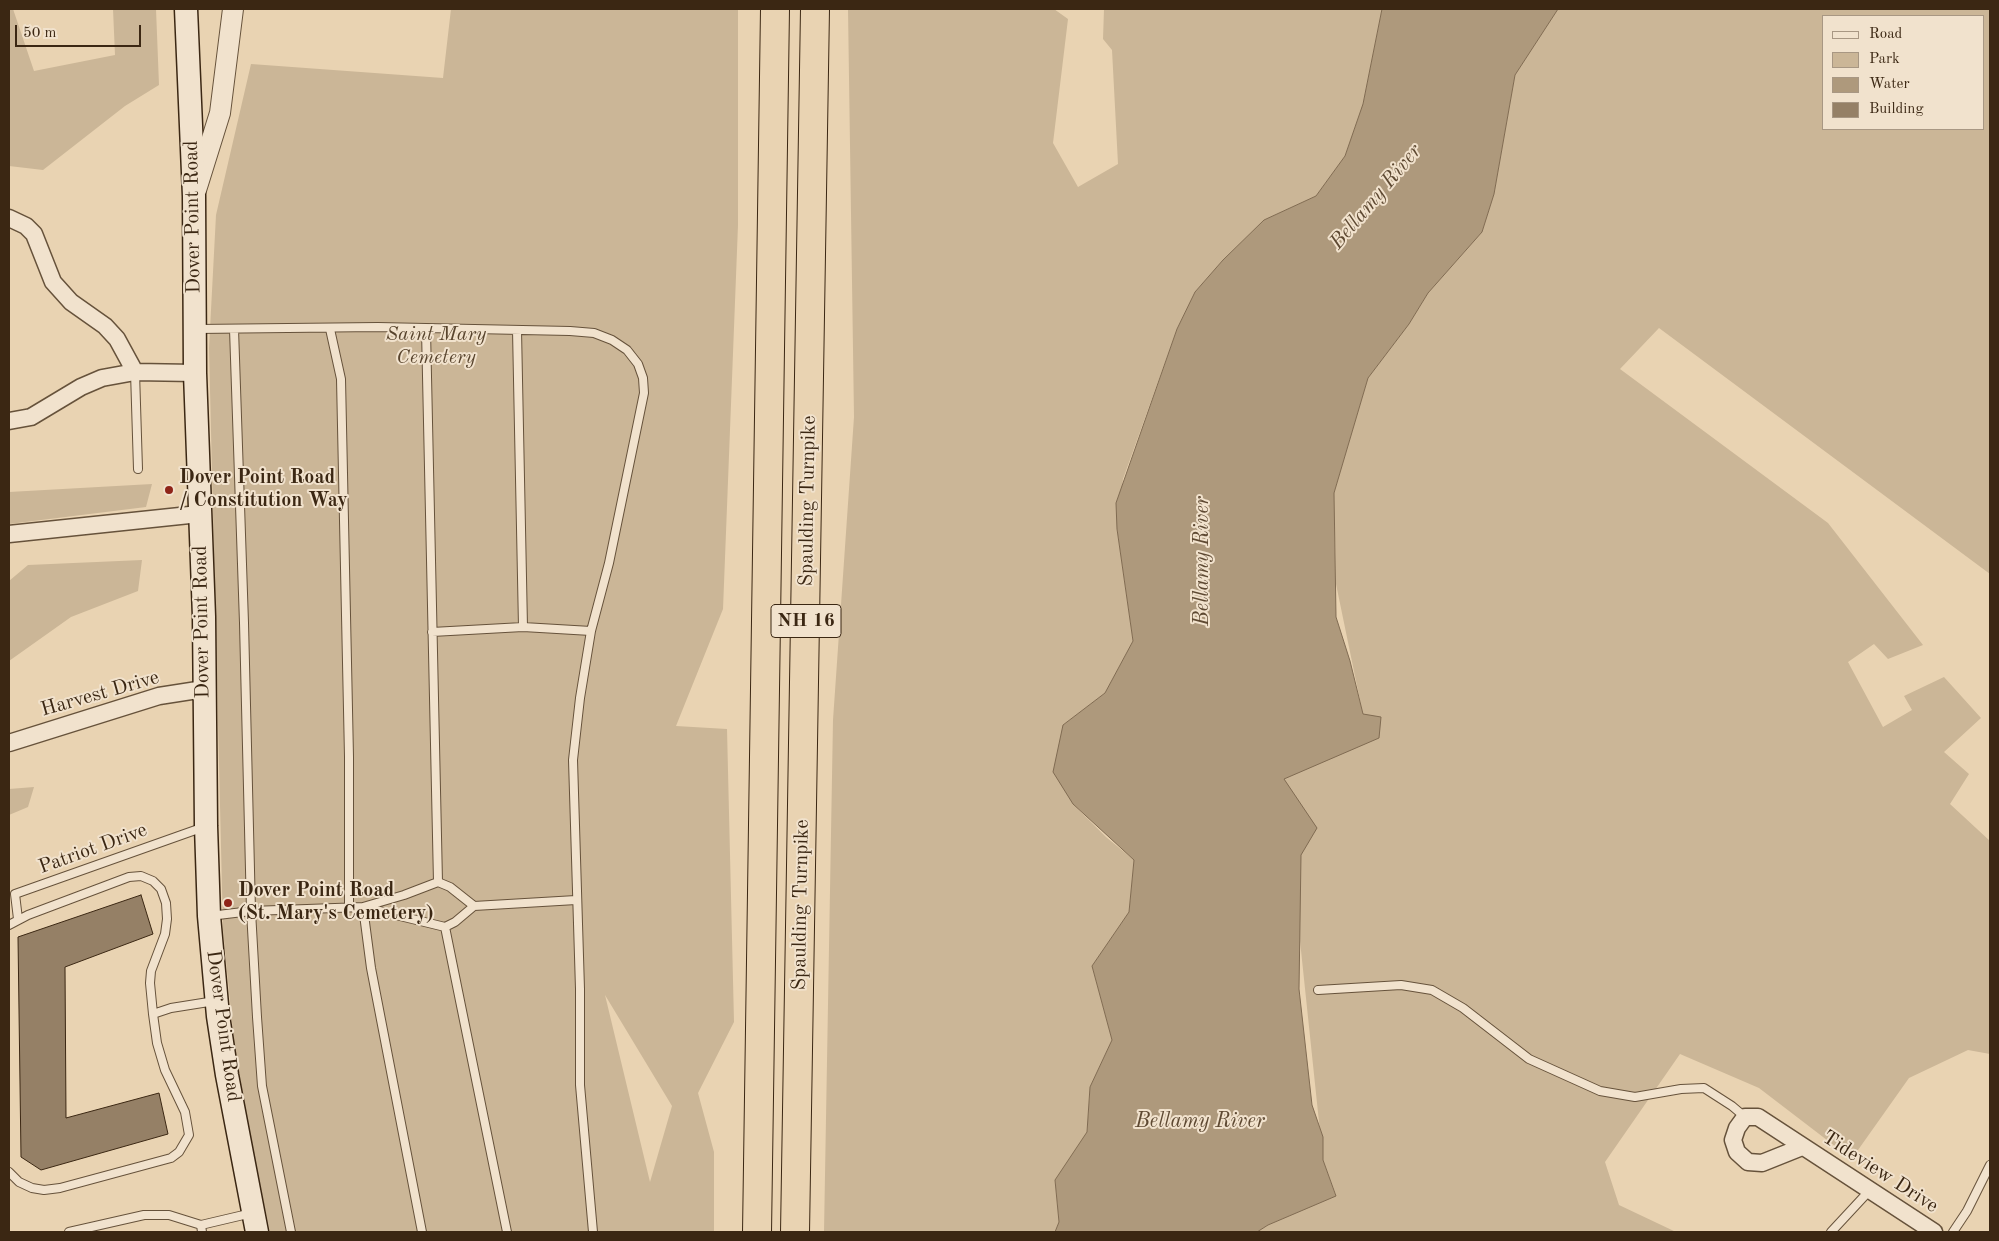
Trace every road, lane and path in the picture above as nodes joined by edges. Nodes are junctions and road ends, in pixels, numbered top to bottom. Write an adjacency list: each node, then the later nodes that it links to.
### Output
1 (186, 9): 5 (main road, Dover Point Road)
2 (233, 9): 5 (street)
3 (775, 9): 49 (highway, Spaulding Turnpike / NH 16)
4 (815, 9): 50 (highway, Spaulding Turnpike / NH 16)
5 (194, 196): 8 (main road, Dover Point Road)
6 (9, 218): 12 (street)
7 (330, 328): 9 (lane); 10 (lane); 27 (lane)
8 (195, 329): 9 (lane); 13 (main road, Dover Point Road)
9 (234, 329): 29 (lane)
10 (426, 330): 11 (lane); 20 (lane)
11 (517, 330): 18 (lane); 19 (lane)
12 (135, 372): 13 (street); 14 (street); 15 (lane)
13 (195, 373): 16 (main road, Dover Point Road)
14 (9, 422)
15 (138, 469)
16 (199, 514): 17 (street); 21 (main road, Dover Point Road)
17 (9, 534)
18 (523, 627): 19 (lane); 20 (lane)
19 (592, 631): 25 (lane)
20 (432, 632): 24 (lane)
21 (204, 689): 22 (street, Harvest Drive); 23 (main road, Dover Point Road)
22 (9, 743)
23 (206, 826): 30 (main road, Dover Point Road); 31 (lane, Patriot Drive)
24 (438, 882): 26 (lane); 28 (lane)
25 (576, 900): 26 (lane); 48 (lane)
26 (474, 906): 33 (lane)
27 (350, 907): 28 (lane); 29 (lane)
28 (363, 907): 33 (lane); 46 (lane)
29 (251, 911): 30 (lane); 45 (lane)
30 (209, 916): 35 (main road, Dover Point Road)
31 (18, 919): 32 (lane); 36 (lane)
32 (9, 924)
33 (445, 927): 47 (lane)
34 (1318, 990): 37 (lane)
35 (217, 1000): 36 (lane); 42 (main road, Dover Point Road)
36 (153, 1014): 40 (lane)
37 (1745, 1117): 38 (street, Tideview Drive); 38 (street, Tideview Drive)
38 (1802, 1146): 41 (street, Tideview Drive)
39 (1990, 1165): 53 (lane)
40 (9, 1172)
41 (1870, 1190): 51 (lane); 52 (street, Tideview Drive)
42 (255, 1222): 43 (lane)
43 (202, 1228): 44 (lane)
44 (69, 1232)
45 (291, 1232)
46 (422, 1232)
47 (506, 1232)
48 (592, 1232)
49 (757, 1232)
50 (795, 1232)
51 (1831, 1232)
52 (1934, 1232)
53 (1952, 1232)

